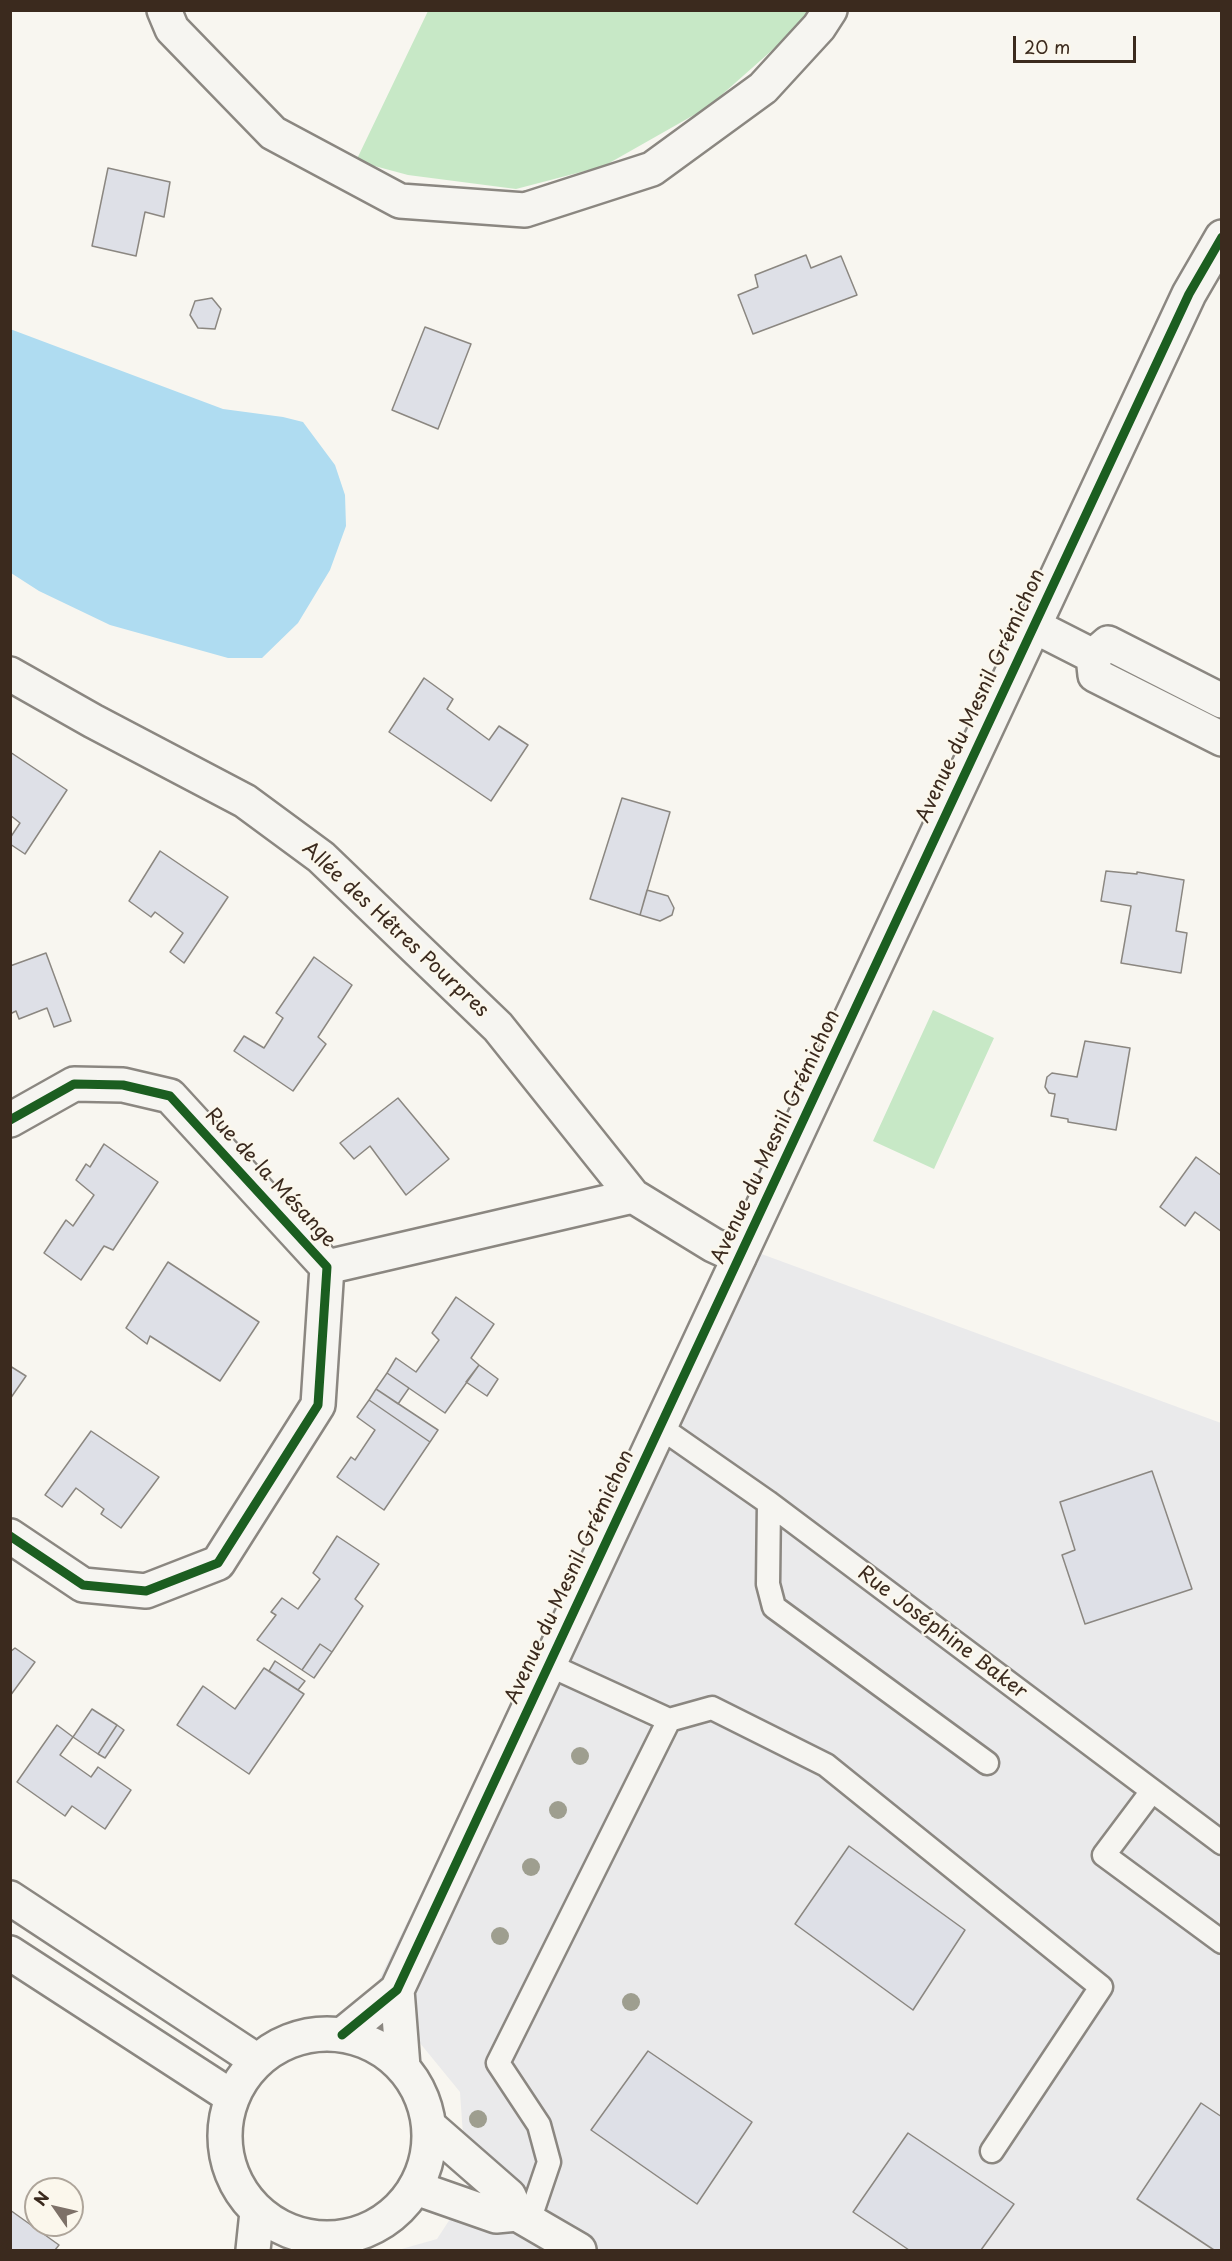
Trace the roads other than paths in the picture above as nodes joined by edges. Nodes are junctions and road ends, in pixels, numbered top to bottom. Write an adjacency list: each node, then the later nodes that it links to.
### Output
1 (164, 10): 2 (street)
2 (830, 10)
3 (1221, 237): 4 (street, Avenue du Mesnil Grémichon)
4 (1034, 626): 5 (street); 11 (street, Avenue du Mesnil Grémichon)
5 (1093, 656): 7 (street); 8 (street)
6 (10, 674): 10 (street, Allée des Hêtres Pourpres)
7 (1221, 701)
8 (1221, 739)
9 (10, 1120): 12 (street, Rue de la Mésange)
10 (633, 1197): 11 (street); 12 (street, Rue de la Mésange)
11 (739, 1257): 13 (street, Avenue du Mesnil Grémichon)
12 (327, 1267): 15 (street, Rue de la Mésange)
13 (660, 1427): 14 (lane, Rue Joséphine Baker); 16 (street, Avenue du Mesnil Grémichon)
14 (769, 1503): 18 (lane); 19 (lane, Rue Joséphine Baker)
15 (10, 1536)
16 (549, 1665): 17 (lane); 24 (street, Avenue du Mesnil Grémichon)
17 (669, 1720): 30 (lane); 33 (lane)
18 (987, 1763)
19 (1152, 1791): 20 (lane, Rue Joséphine Baker); 22 (lane)
20 (1221, 1843)
21 (10, 1898): 26 (street)
22 (1221, 1942)
23 (10, 1953): 28 (street)
24 (397, 1990): 25 (street, Avenue du Mesnil Grémichon); 27 (street, Avenue du Mesnil Grémichon)
25 (342, 2035): 26 (street); 27 (street)
26 (256, 2060): 28 (street)
27 (403, 2067): 29 (street)
28 (232, 2097): 32 (street)
29 (429, 2126): 31 (street); 33 (street)
30 (992, 2151)
31 (416, 2188): 33 (street); 34 (street)
32 (257, 2212): 34 (street); 35 (street)
33 (523, 2217): 36 (street)
34 (330, 2244)
35 (253, 2250)
36 (579, 2250)

